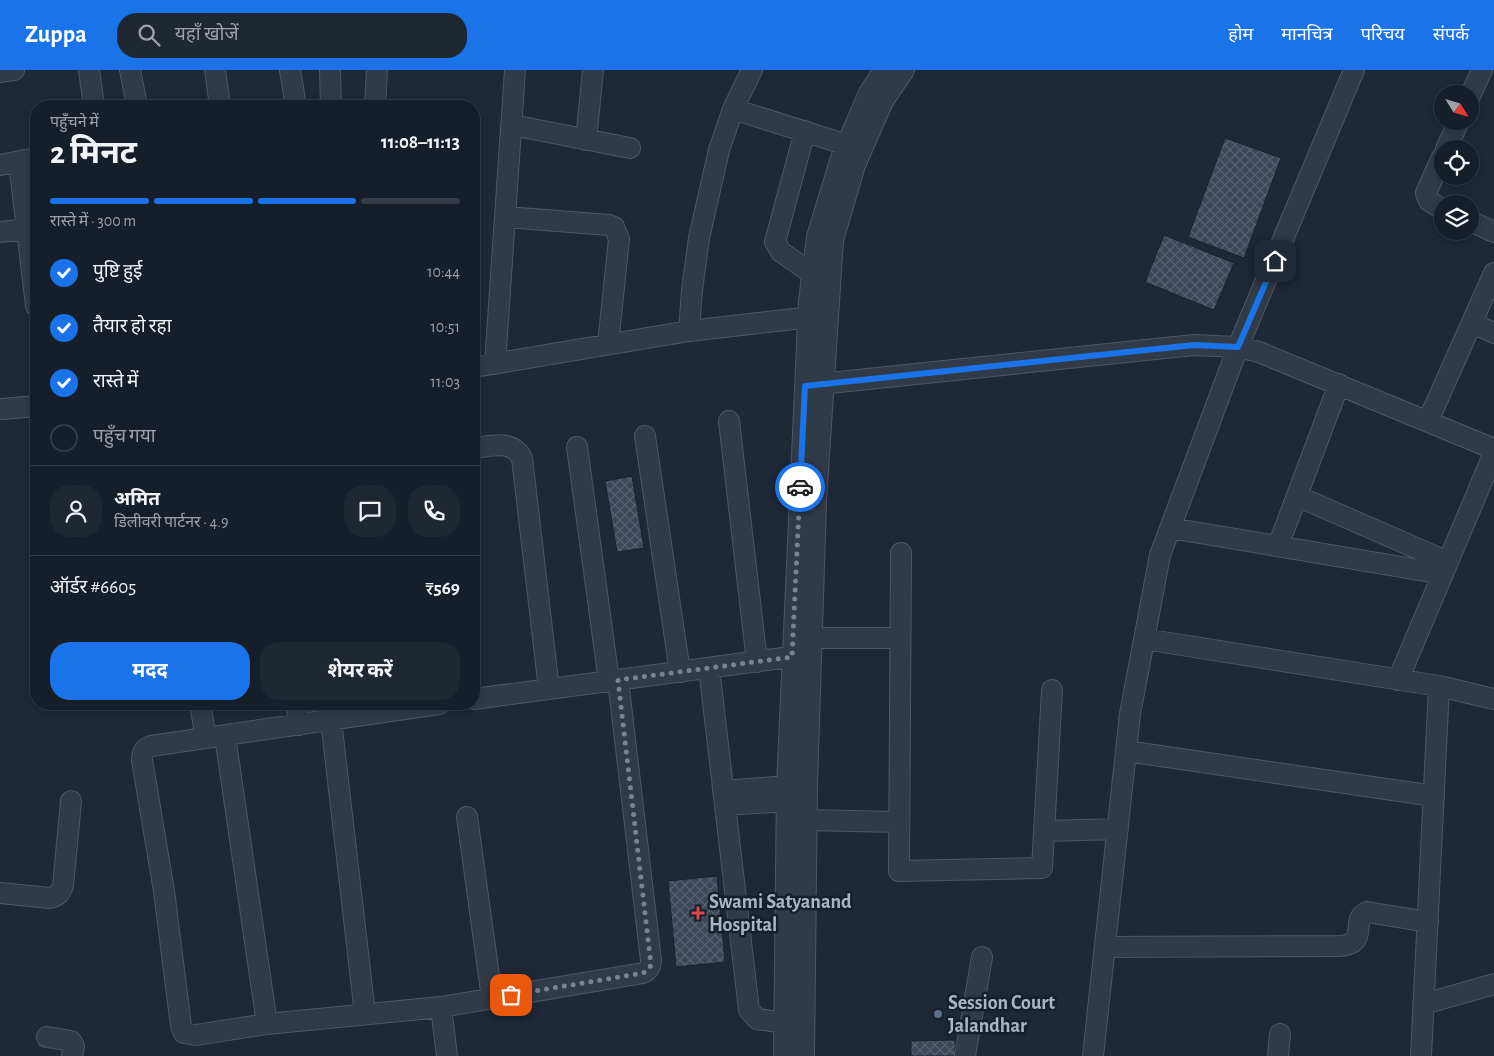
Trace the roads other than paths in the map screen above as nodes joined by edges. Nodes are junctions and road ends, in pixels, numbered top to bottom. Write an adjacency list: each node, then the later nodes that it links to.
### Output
1 (14, 70): 15 (street)
2 (89, 70): 17 (street)
3 (130, 70): 18 (street)
4 (215, 70): 19 (street)
5 (290, 70): 20 (street)
6 (330, 70): 21 (street)
7 (377, 70): 22 (street)
8 (515, 70): 24 (street)
9 (593, 70): 26 (street)
10 (752, 70): 23 (street)
11 (884, 70): 27 (street)
12 (904, 70): 40 (street)
13 (1354, 70): 45 (street)
14 (1482, 70): 16 (street)
15 (0, 72)
16 (1475, 85)
17 (93, 100)
18 (136, 100)
19 (219, 100)
20 (295, 100)
21 (331, 100)
22 (375, 100)
23 (733, 109): 25 (street); 42 (street)
24 (512, 125): 26 (street); 32 (street)
25 (805, 131): 27 (street); 39 (street)
26 (586, 140): 28 (street)
27 (847, 145): 39 (street)
28 (630, 148)
29 (19, 162): 33 (street)
30 (1434, 174): 31 (street)
31 (1434, 204)
32 (506, 217): 44 (street); 46 (street)
33 (30, 223)
34 (1479, 225): 37 (street)
35 (30, 229): 36 (street)
36 (0, 232)
37 (1494, 232)
38 (1494, 273): 41 (street)
39 (813, 274): 40 (street)
40 (818, 317): 42 (street); 49 (street)
41 (1472, 323): 43 (street); 53 (street)
42 (688, 331): 44 (street)
43 (1494, 333)
44 (608, 344): 46 (street)
45 (1238, 347): 48 (street); 49 (street); 60 (street)
46 (495, 364): 47 (street)
47 (480, 366)
48 (1339, 384): 53 (street); 59 (street)
49 (814, 385): 66 (street); 66 (street)
50 (1, 404): 51 (street)
51 (30, 406)
52 (729, 421): 67 (street)
53 (1428, 421): 57 (street)
54 (645, 436): 69 (street)
55 (480, 447): 73 (street)
56 (577, 447): 71 (street)
57 (1494, 449)
58 (1494, 453): 63 (street)
59 (1296, 496): 61 (street); 63 (street)
60 (1170, 528): 61 (street); 65 (street)
61 (1278, 546): 63 (street)
62 (901, 553): 64 (street)
63 (1445, 568): 70 (street)
64 (900, 638): 66 (street); 90 (street)
65 (1144, 639): 70 (street); 83 (street)
66 (806, 650): 67 (street); 84 (street); 89 (street)
67 (757, 662): 68 (street)
68 (710, 668): 69 (street); 86 (street)
69 (680, 672): 71 (street)
70 (1398, 680): 72 (street)
71 (613, 681): 73 (street); 99 (street)
72 (1439, 686): 76 (street); 85 (street)
73 (548, 689): 75 (street)
74 (1052, 690): 92 (street)
75 (480, 698)
76 (1494, 698)
77 (203, 710): 82 (street)
78 (297, 710): 81 (street)
79 (398, 710): 80 (street)
80 (331, 720): 81 (street); 102 (street)
81 (299, 725): 82 (street)
82 (216, 737): 103 (street); 103 (street)
83 (1126, 751): 85 (street); 91 (street)
84 (787, 794): 86 (street); 96 (street)
85 (1434, 796): 94 (street)
86 (724, 798): 104 (street)
87 (71, 801): 93 (street)
88 (467, 817): 99 (street)
89 (806, 820): 90 (street); 96 (street)
90 (898, 822): 92 (street)
91 (1118, 829): 92 (street); 95 (street)
92 (1044, 831)
93 (0, 894)
94 (1428, 922): 95 (street); 100 (street)
95 (1105, 947): 112 (street)
96 (796, 954): 104 (street); 110 (street)
97 (982, 957): 111 (street)
98 (1494, 984): 100 (street)
99 (492, 998): 101 (street)
100 (1424, 1004): 114 (street)
101 (440, 1007): 102 (street); 108 (street)
102 (365, 1014): 103 (street)
103 (267, 1024)
104 (784, 1024): 109 (street)
105 (1280, 1034): 113 (street)
106 (47, 1037): 107 (street)
107 (72, 1056)
108 (447, 1056)
109 (784, 1056)
110 (804, 1056)
111 (965, 1056)
112 (1093, 1056)
113 (1278, 1056)
114 (1421, 1056)

